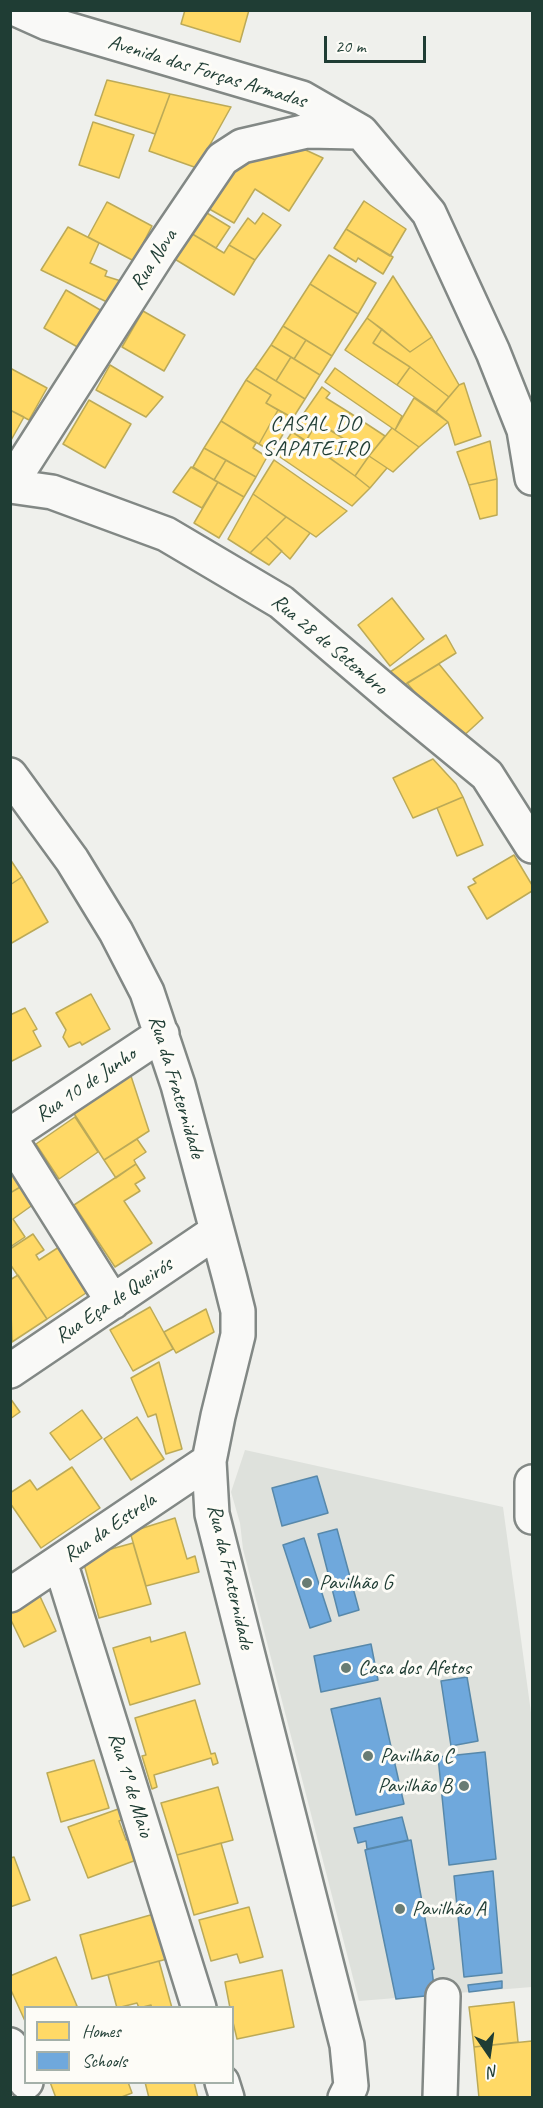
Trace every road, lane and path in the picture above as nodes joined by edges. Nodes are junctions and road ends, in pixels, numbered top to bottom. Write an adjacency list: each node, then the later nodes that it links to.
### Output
1 (18, 10): 2 (street, Avenida das Forças Armadas)
2 (361, 132): 3 (street, Avenida das Forças Armadas); 4 (street, Rua Nova)
3 (532, 478)
4 (10, 486): 6 (street, Rua 28 de Setembro)
5 (10, 775): 7 (street, Rua da Fraternidade)
6 (532, 846)
7 (162, 1034): 8 (street, Rua 10 de Junho); 9 (street, Rua da Fraternidade)
8 (10, 1137): 10 (street)
9 (217, 1231): 10 (street, Rua Eça de Queirós); 12 (street, Rua da Fraternidade)
10 (113, 1302): 11 (street, Rua Eça de Queirós)
11 (10, 1371)
12 (209, 1461): 15 (street, Rua da Estrela); 21 (street, Rua da Fraternidade)
13 (532, 1482): 14 (street)
14 (532, 1516)
15 (60, 1562): 16 (street, Rua da Estrela); 18 (street, Rua 1º de Maio)
16 (10, 1595)
17 (443, 1996): 22 (street)
18 (199, 2006)
19 (10, 2046): 20 (street)
20 (24, 2078)
21 (345, 2097)
22 (440, 2097)

